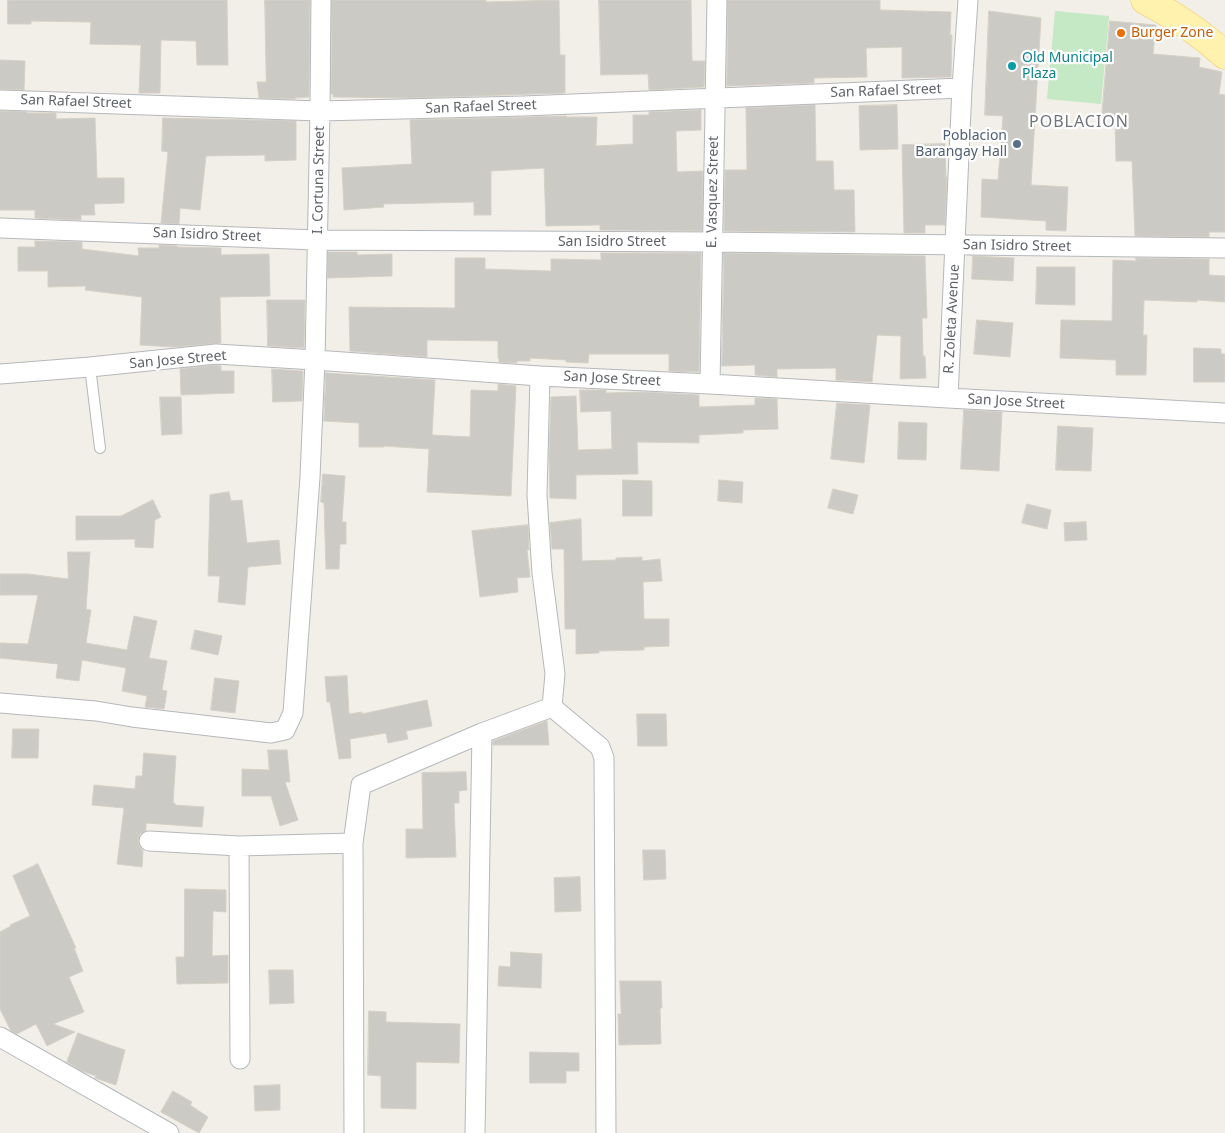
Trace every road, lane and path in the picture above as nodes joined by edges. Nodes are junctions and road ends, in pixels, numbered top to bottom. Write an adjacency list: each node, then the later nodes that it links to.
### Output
1 (321, 0): 9 (street, I. Cortuna Street)
2 (717, 0): 7 (street, E. Vasquez Street)
3 (968, 0): 6 (street, R. Zoleta Avenue)
4 (1144, 0): 5 (main road)
5 (1225, 55)
6 (962, 88): 7 (street, San Rafael Street); 13 (street, R. Zoleta Avenue)
7 (715, 98): 9 (street, San Rafael Street); 12 (street, E. Vasquez Street)
8 (0, 100): 9 (street, San Rafael Street)
9 (320, 111): 11 (street, I. Cortuna Street)
10 (0, 228): 11 (street, San Isidro Street)
11 (317, 240): 12 (street, San Isidro Street); 15 (street, I. Cortuna Street)
12 (712, 242): 13 (street, San Isidro Street); 19 (street, E. Vasquez Street)
13 (955, 245): 14 (street, San Isidro Street); 20 (street, R. Zoleta Avenue)
14 (1225, 248)
15 (315, 360): 16 (street, San Jose Street); 18 (street, San Jose Street); 23 (street, I. Cortuna Street)
16 (90, 368): 17 (street, San Jose Street); 22 (lane)
17 (0, 374)
18 (540, 376): 19 (street, San Jose Street); 24 (street)
19 (710, 384): 20 (street, San Jose Street)
20 (948, 398): 21 (street, San Jose Street)
21 (1225, 413)
22 (100, 448)
23 (0, 703)
24 (552, 707): 25 (street); 34 (street)
25 (482, 733): 27 (street); 33 (street)
26 (149, 841): 28 (street)
27 (353, 843): 28 (street); 32 (street)
28 (238, 846): 30 (street)
29 (0, 1037): 31 (street)
30 (240, 1059)
31 (169, 1133)
32 (354, 1133)
33 (474, 1133)
34 (606, 1133)

